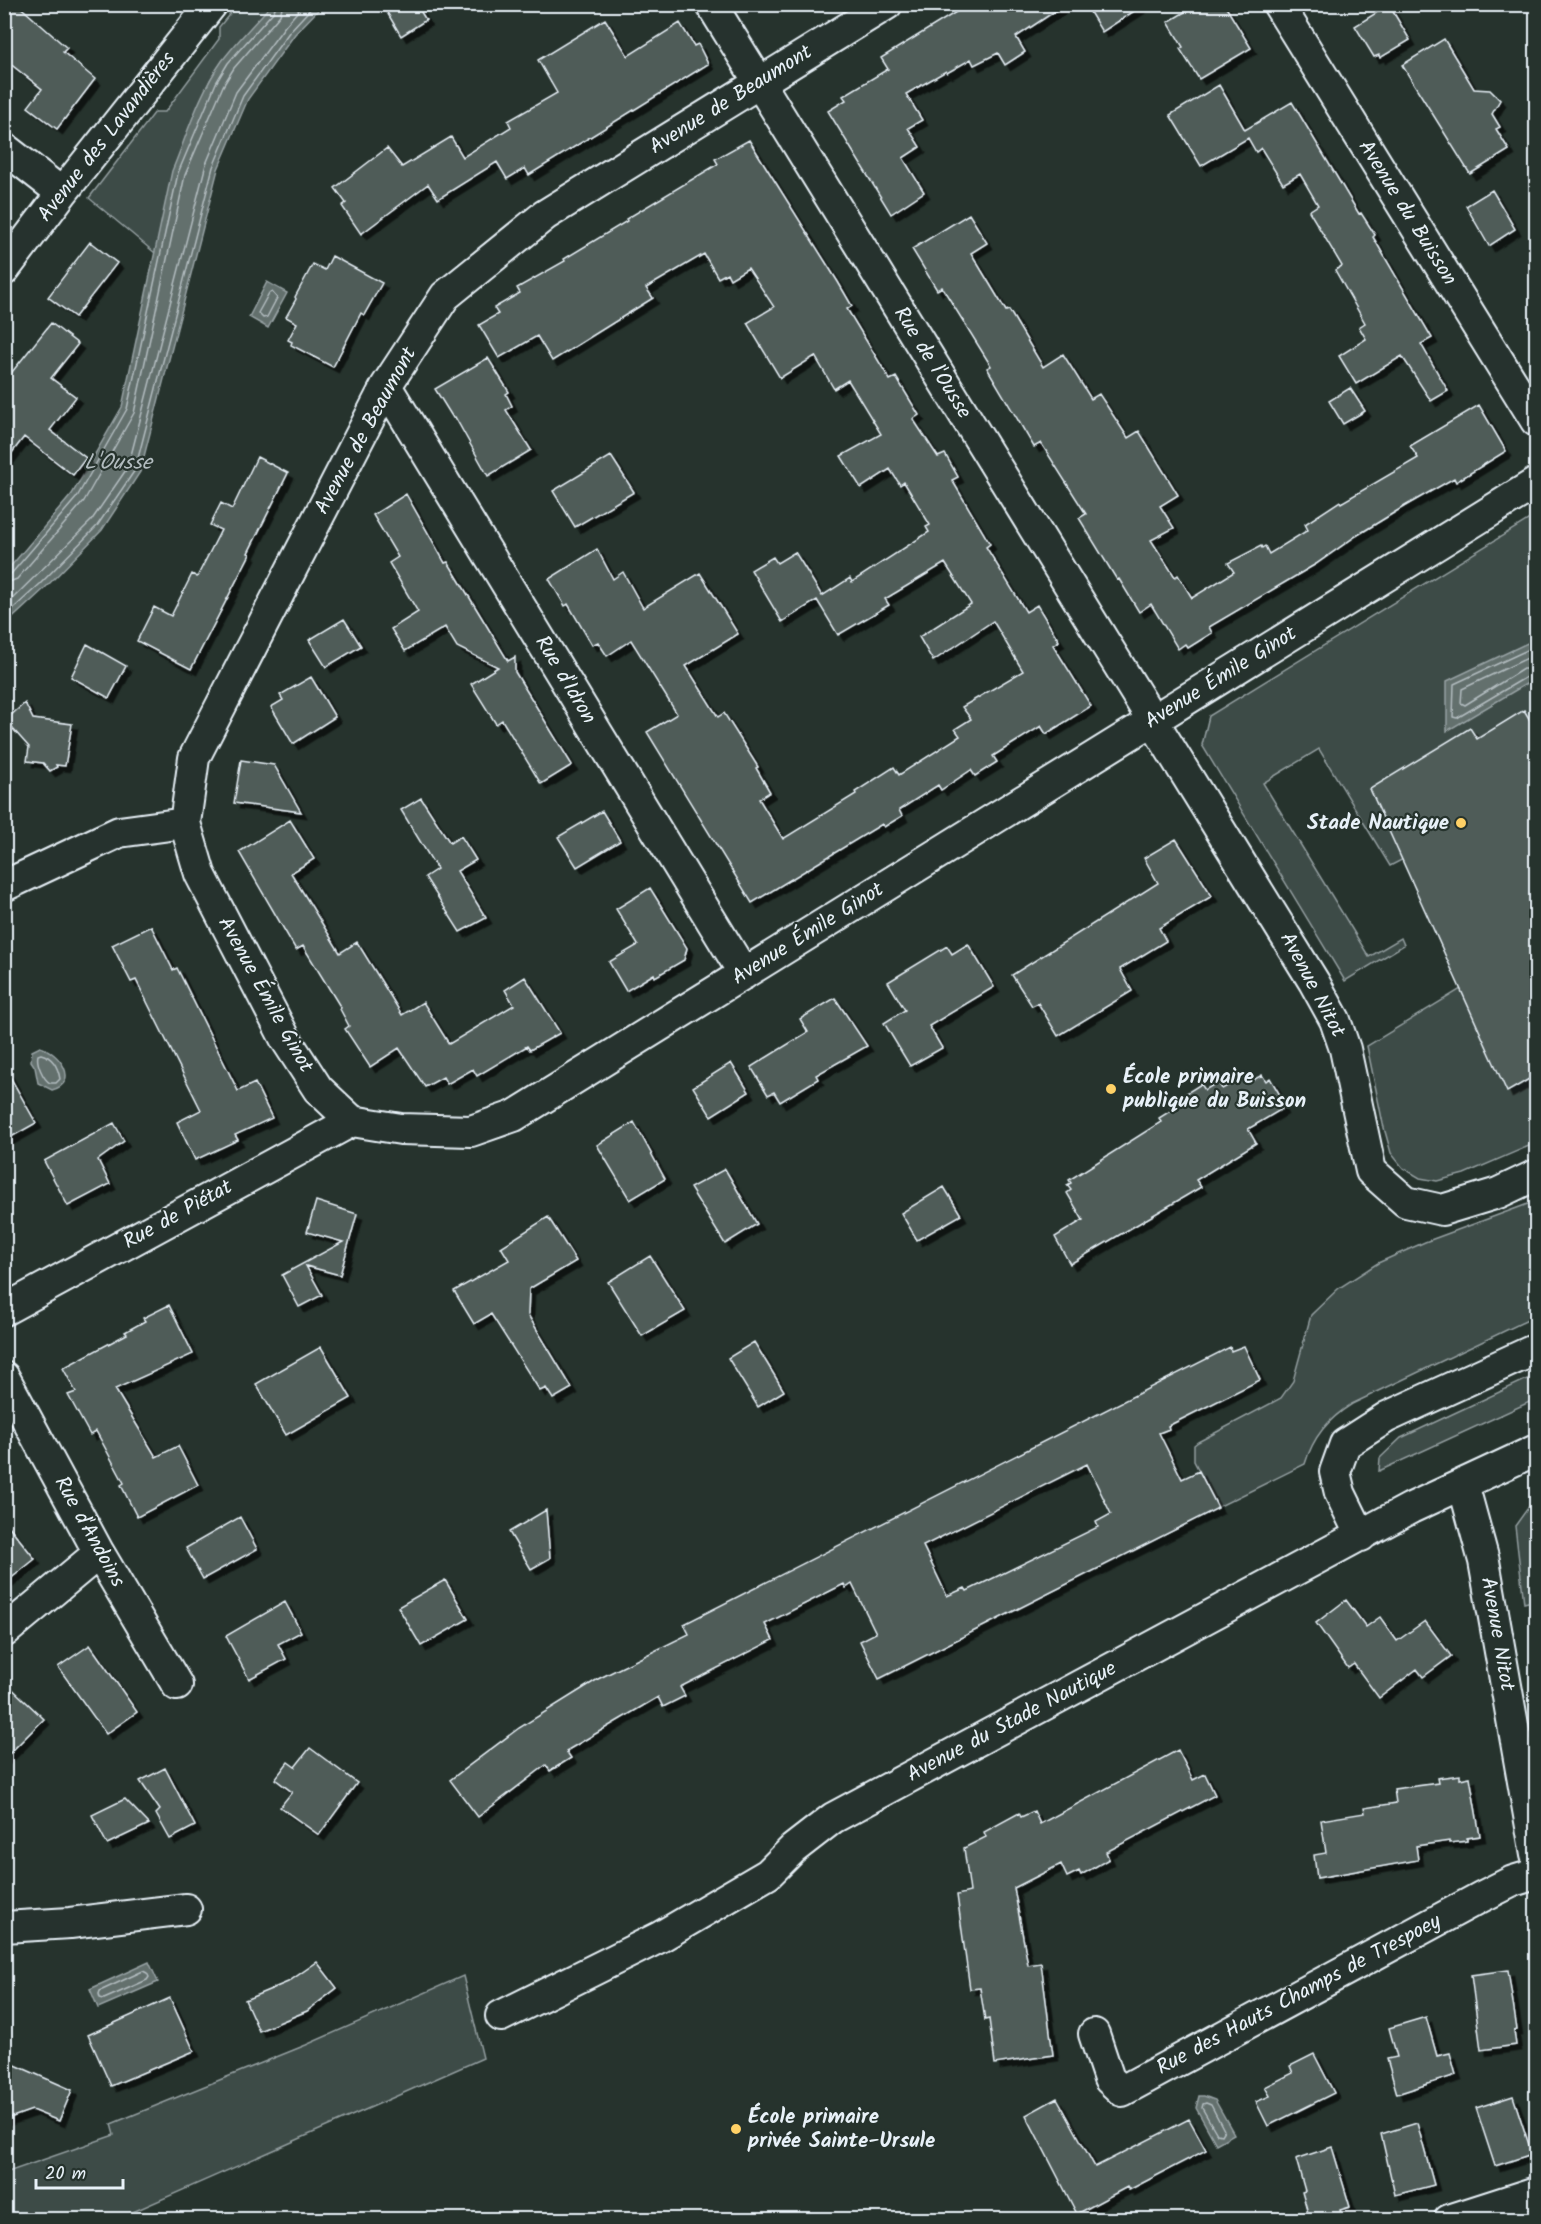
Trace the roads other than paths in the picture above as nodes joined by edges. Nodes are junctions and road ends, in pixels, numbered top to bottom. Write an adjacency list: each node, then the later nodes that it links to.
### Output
1 (212, 4): 7 (street, Avenue des Lavandières)
2 (711, 4): 5 (street, Rue de l'Ousse)
3 (887, 4): 5 (street, Avenue de Beaumont)
4 (1278, 4): 10 (street, Avenue du Buisson)
5 (759, 84): 9 (street, Avenue de Beaumont); 12 (street, Rue de l'Ousse)
6 (4, 148): 7 (street)
7 (62, 193): 8 (street, Avenue des Lavandières)
8 (4, 270)
9 (386, 386): 13 (street, Avenue de Beaumont); 15 (street, Rue d'Idron)
10 (1536, 421)
11 (1536, 483): 12 (street, Avenue Émile Ginot)
12 (1154, 720): 15 (street, Avenue Émile Ginot); 17 (street, Avenue Nitot)
13 (185, 823): 14 (street); 16 (street, Avenue Émile Ginot)
14 (4, 886)
15 (744, 974): 16 (street, Avenue Émile Ginot)
16 (352, 1121): 18 (street, Rue de Piétat)
17 (1536, 1175)
18 (4, 1310)
19 (1536, 1349): 23 (street)
20 (4, 1377): 24 (street, Rue d'Andoins)
21 (1536, 1450): 22 (street, Avenue du Stade Nautique)
22 (1463, 1484): 23 (street, Avenue du Stade Nautique); 27 (street, Avenue Nitot)
23 (1360, 1536): 31 (street, Avenue du Stade Nautique)
24 (99, 1553): 25 (street); 26 (street, Rue d'Andoins)
25 (4, 1632)
26 (177, 1685)
27 (1536, 1855)
28 (1536, 1874): 32 (street, Rue des Hauts Champs de Trespoey)
29 (186, 1909): 30 (street)
30 (4, 1927)
31 (501, 2016)
32 (1094, 2034)
33 (1536, 2192): 34 (street)
34 (1449, 2220)

